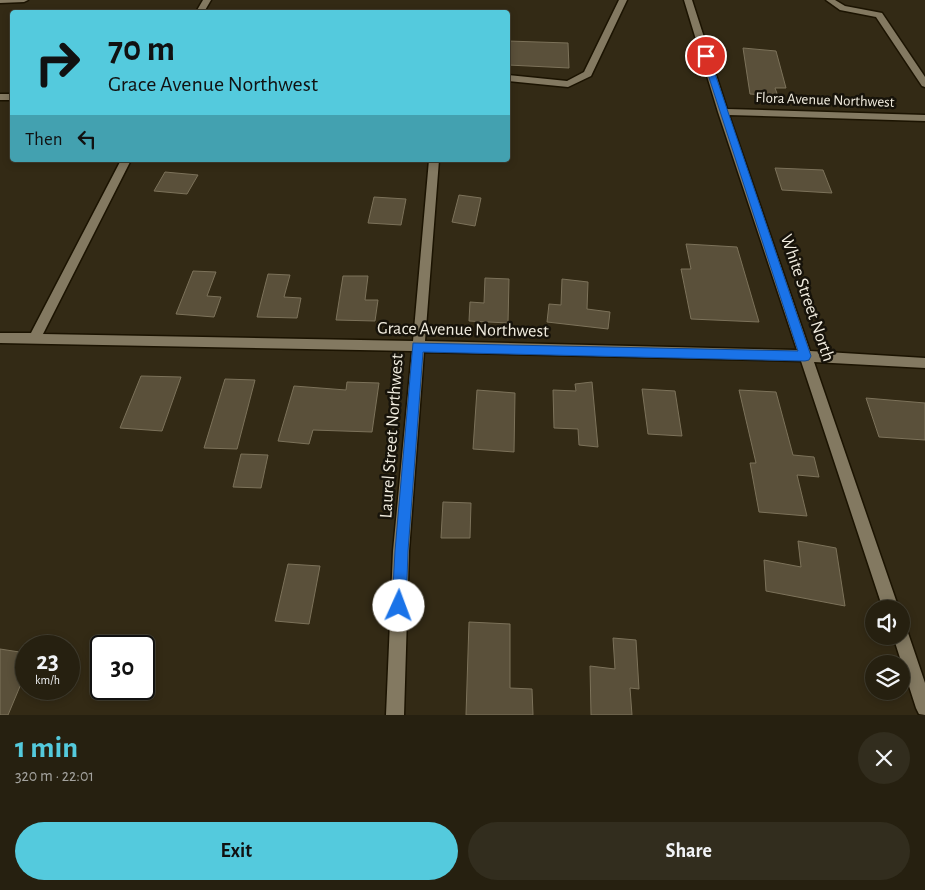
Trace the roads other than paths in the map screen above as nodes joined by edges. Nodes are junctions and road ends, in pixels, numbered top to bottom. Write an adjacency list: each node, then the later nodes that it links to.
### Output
1 (24, 0): 5 (street)
2 (623, 0): 6 (street)
3 (688, 0): 8 (street, White Street North)
4 (830, 0): 7 (street)
5 (0, 1)
6 (510, 78)
7 (925, 84)
8 (723, 112): 9 (street, Flora Avenue Northwest); 15 (street, White Street North)
9 (925, 118)
10 (125, 162): 13 (street)
11 (434, 162): 14 (street, Laurel Street Northwest)
12 (0, 338): 13 (street, Grace Avenue Northwest)
13 (36, 338): 14 (street, Grace Avenue Northwest)
14 (417, 347): 15 (street, Grace Avenue Northwest); 20 (street, Laurel Street Northwest)
15 (805, 356): 16 (street, Grace Avenue Northwest); 17 (street, White Street North)
16 (925, 363)
17 (888, 600)
18 (904, 645): 19 (street)
19 (925, 708)
20 (395, 715)

